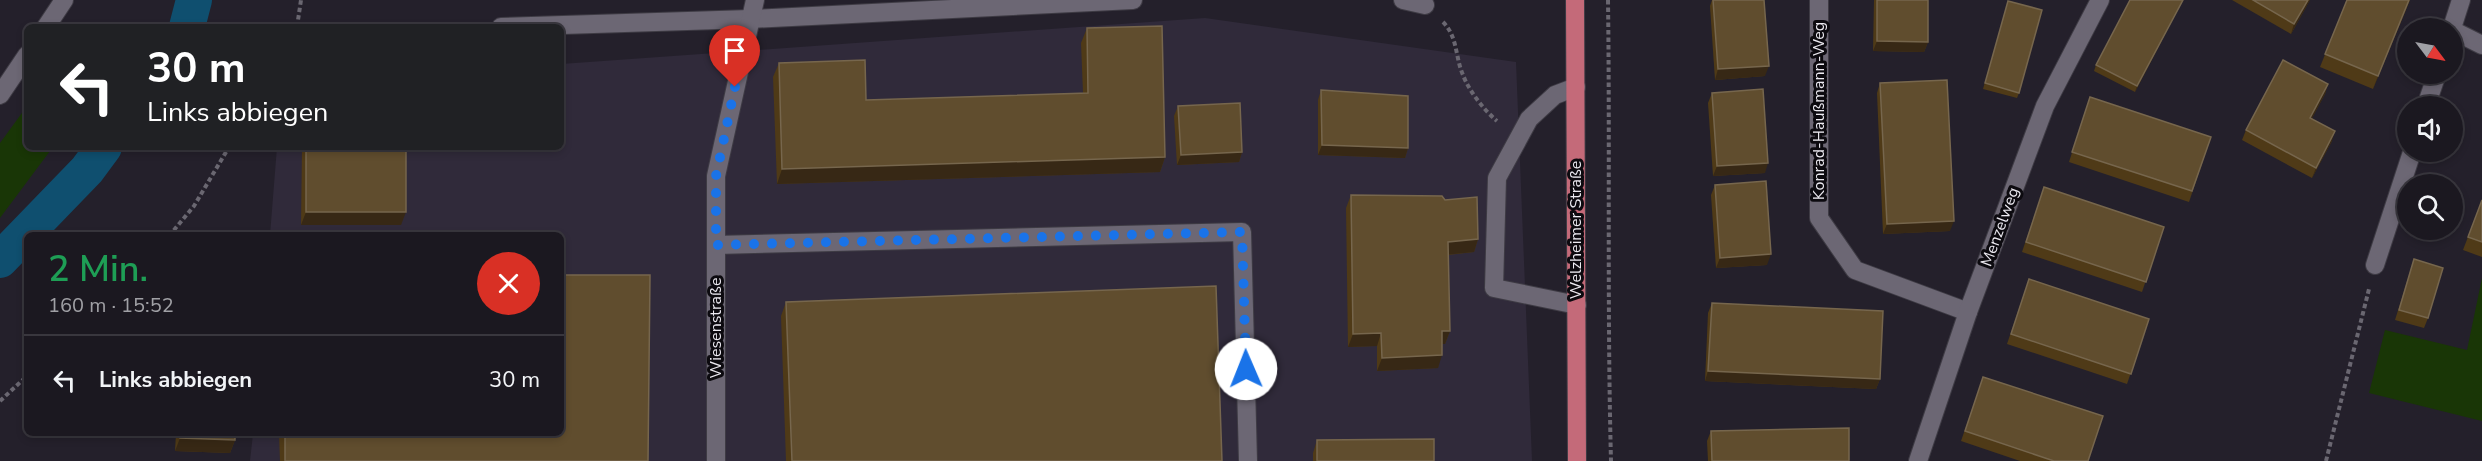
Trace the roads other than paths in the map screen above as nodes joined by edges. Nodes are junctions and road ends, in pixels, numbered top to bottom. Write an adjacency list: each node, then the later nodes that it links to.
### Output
1 (64, 0): 12 (street)
2 (755, 0): 11 (street, Wiesenstraße)
3 (1133, 0): 11 (street)
4 (1403, 0): 9 (street)
5 (1575, 0): 17 (main road, Welzheimer Straße)
6 (1819, 0): 23 (street, Konrad-Haußmann-Weg)
7 (2100, 0): 23 (street, Menzelweg)
8 (2461, 0): 10 (street)
9 (1425, 5)
10 (2455, 18)
11 (750, 19): 13 (street); 20 (street, Wiesenstraße)
12 (48, 24)
13 (564, 25)
14 (2463, 35): 15 (street)
15 (2482, 45)
16 (24, 59): 18 (street)
17 (1576, 87): 22 (main road, Welzheimer Straße); 22 (street)
18 (0, 95)
19 (2409, 162): 21 (street)
20 (716, 245): 24 (street, Wiesenstraße); 25 (street)
21 (2375, 265)
22 (1576, 305): 26 (main road, Welzheimer Straße)
23 (1968, 312): 27 (street, Menzelweg)
24 (716, 461)
25 (1248, 461)
26 (1577, 461)
27 (1918, 461)

